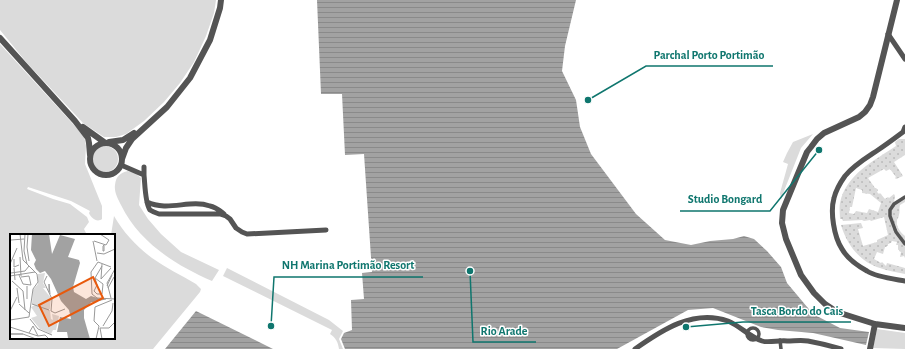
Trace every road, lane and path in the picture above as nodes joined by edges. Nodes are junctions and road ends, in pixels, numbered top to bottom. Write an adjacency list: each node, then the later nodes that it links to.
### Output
1 (221, 0): 7 (street)
2 (897, 0): 3 (street)
3 (888, 34): 5 (street); 20 (street)
4 (0, 38): 6 (street)
5 (905, 59)
6 (75, 120): 9 (street); 10 (street)
7 (145, 126): 9 (street); 11 (street)
8 (905, 127): 19 (street)
9 (106, 142): 10 (street); 11 (street)
10 (90, 155): 11 (street)
11 (122, 162): 13 (street)
12 (144, 167): 13 (street)
13 (144, 175): 15 (street)
14 (905, 196): 18 (street)
15 (147, 202): 16 (street); 16 (street)
16 (226, 216): 17 (street)
17 (326, 230)
18 (905, 244)
19 (905, 281)
20 (875, 324): 21 (street); 26 (street)
21 (905, 328)
22 (780, 340): 23 (street); 24 (street); 25 (street)
23 (635, 349)
24 (781, 349)
25 (841, 349)
26 (870, 349)

